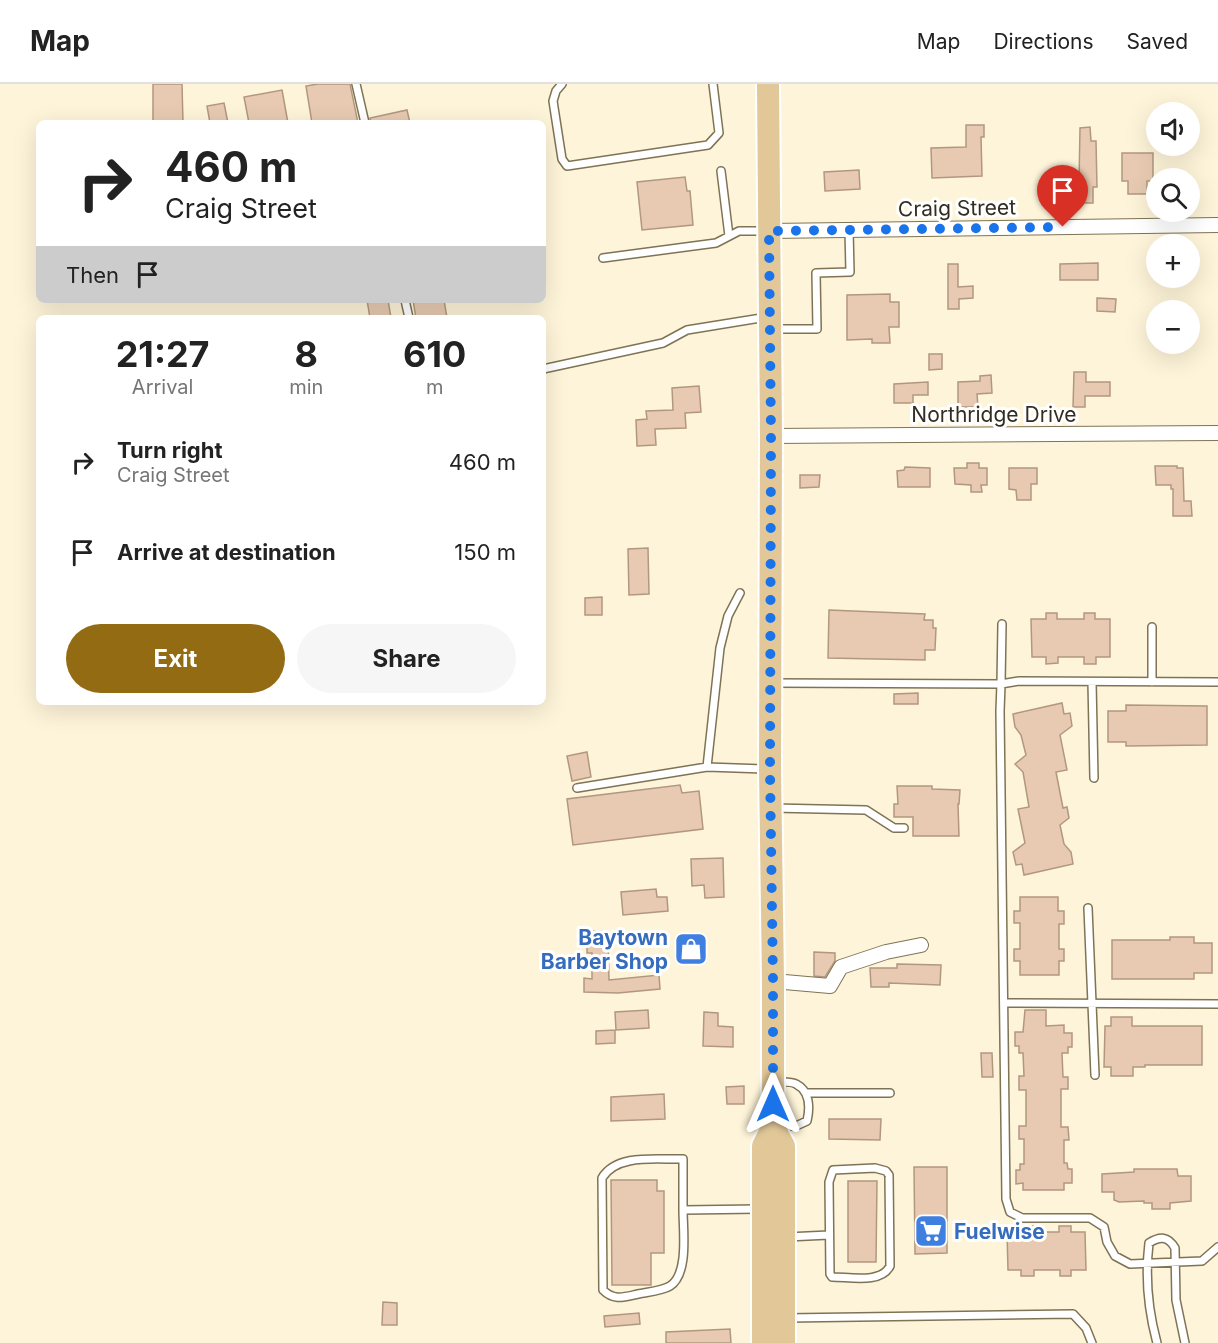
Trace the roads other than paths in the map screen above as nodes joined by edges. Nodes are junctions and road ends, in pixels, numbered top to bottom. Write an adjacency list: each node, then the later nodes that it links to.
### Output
1 (356, 84): 5 (lane)
2 (562, 84): 3 (lane)
3 (713, 84)
4 (768, 84): 9 (main road)
5 (364, 120)
6 (721, 171): 10 (lane)
7 (1218, 225): 8 (street, Craig Street)
8 (849, 230): 9 (street, Craig Street); 12 (lane)
9 (769, 231): 10 (lane); 12 (main road)
10 (729, 236): 11 (lane)
11 (603, 258)
12 (770, 323): 13 (lane); 15 (main road)
13 (546, 368)
14 (1218, 433): 15 (street, Northridge Drive)
15 (771, 436): 22 (main road)
16 (740, 593): 24 (lane)
17 (1002, 624): 23 (lane)
18 (1152, 627): 20 (lane)
19 (1092, 681): 20 (lane); 23 (lane); 26 (lane)
20 (1152, 682): 21 (lane)
21 (1218, 682)
22 (770, 683): 23 (lane); 25 (main road)
23 (1001, 684): 33 (lane)
24 (707, 767): 25 (lane); 27 (lane)
25 (770, 769): 28 (main road)
26 (1094, 778)
27 (577, 788)
28 (770, 808): 29 (lane); 32 (main road)
29 (904, 828)
30 (1088, 908): 34 (lane)
31 (921, 945): 32 (street)
32 (773, 981): 37 (main road)
33 (1004, 1003): 34 (lane); 47 (lane)
34 (1091, 1003): 35 (lane); 36 (lane)
35 (1218, 1004)
36 (1095, 1075)
37 (773, 1082): 38 (lane); 40 (main road)
38 (806, 1093): 39 (lane); 40 (lane)
39 (890, 1093)
40 (773, 1125): 41 (main road); 44 (main road)
41 (764, 1208): 42 (lane); 49 (main road)
42 (683, 1209): 42 (lane)
43 (829, 1235): 43 (lane); 44 (lane)
44 (784, 1237): 48 (main road)
45 (1218, 1247): 46 (lane)
46 (1175, 1262): 47 (lane); 47 (lane); 53 (lane)
47 (1148, 1263): 52 (lane)
48 (785, 1318): 50 (main road); 51 (lane)
49 (763, 1343)
50 (784, 1343)
51 (1092, 1343)
52 (1157, 1343)
53 (1185, 1343)

